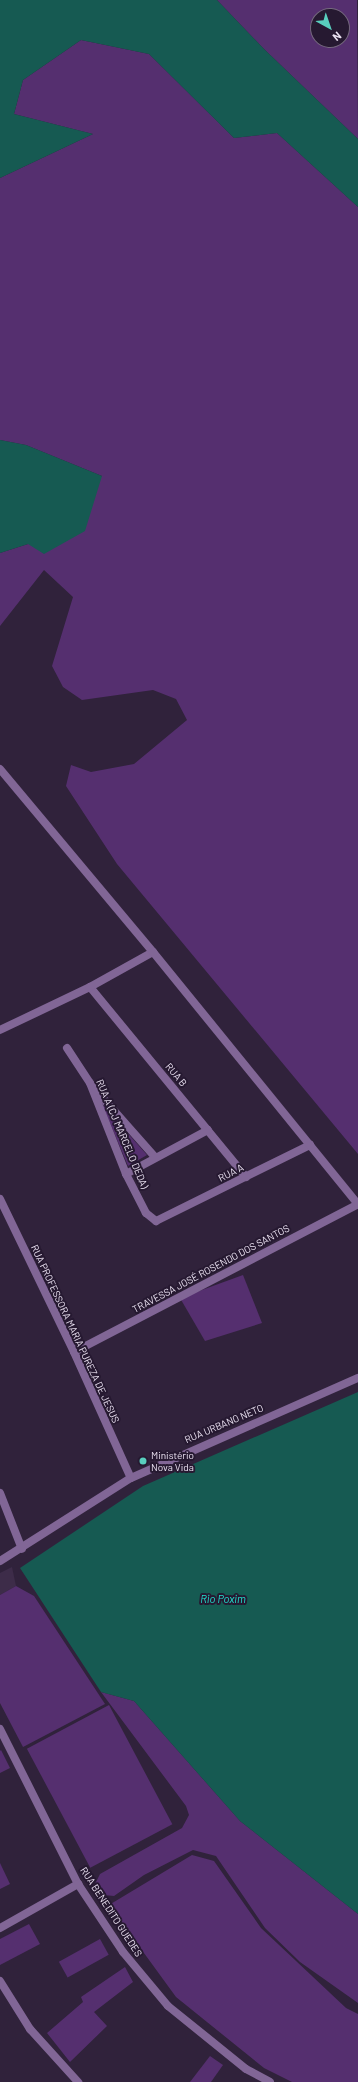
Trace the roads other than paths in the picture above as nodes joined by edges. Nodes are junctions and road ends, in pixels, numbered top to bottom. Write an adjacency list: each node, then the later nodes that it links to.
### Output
1 (1, 773): 2 (street)
2 (153, 952): 3 (street); 8 (street)
3 (90, 987): 4 (street); 7 (street, RUA B)
4 (0, 1030)
5 (67, 1048): 6 (street, RUA A (CJ MARCELO DEDA))
6 (90, 1083): 9 (street); 10 (street, RUA A (CJ MARCELO DEDA))
7 (208, 1130): 9 (street); 11 (street, RUA B)
8 (310, 1146): 11 (street, RUA A); 13 (street)
9 (155, 1157): 10 (street)
10 (126, 1174): 14 (street, RUA A (CJ MARCELO DEDA))
11 (246, 1177): 14 (street, RUA A)
12 (0, 1199): 15 (street, RUA PROFESSORA MARIA PUREZA DE JESUS)
13 (358, 1204): 15 (street, TRAVESSA JOSÉ ROSENDO DOS SANTOS)
14 (162, 1220)
15 (74, 1352): 17 (street, RUA PROFESSORA MARIA PUREZA DE JESUS)
16 (358, 1378): 17 (street, RUA URBANO NETO)
17 (131, 1478): 19 (street, RUA URBANO NETO)
18 (0, 1492): 19 (street)
19 (22, 1549): 20 (street, RUA URBANO NETO)
20 (0, 1561)
21 (0, 1729): 22 (street, RUA BENEDITO GUEDES)
22 (78, 1884): 23 (street); 26 (street, RUA BENEDITO GUEDES)
23 (0, 1928)
24 (0, 1982): 25 (street)
25 (78, 2082)
26 (270, 2082)

